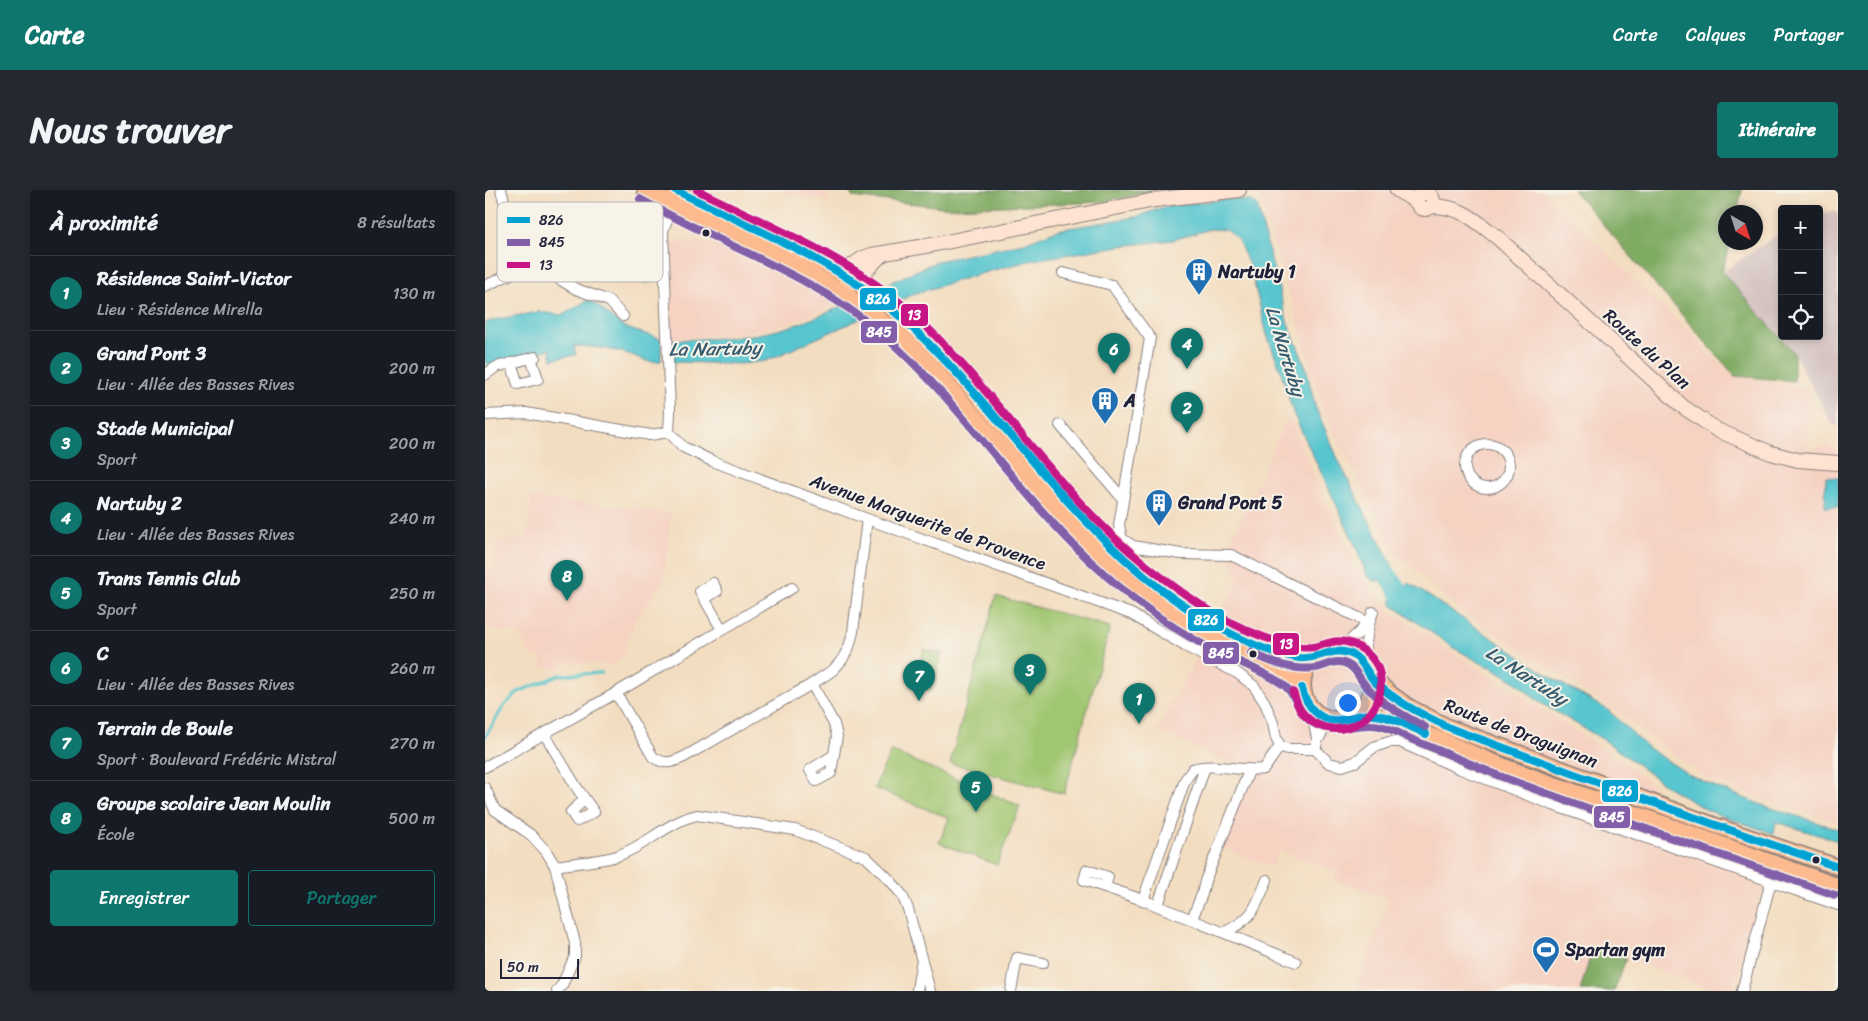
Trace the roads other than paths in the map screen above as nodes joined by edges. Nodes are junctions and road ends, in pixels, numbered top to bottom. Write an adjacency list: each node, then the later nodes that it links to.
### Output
1 (1239, 190): 11 (street)
2 (1397, 190): 4 (street, Route du Plan)
3 (651, 191): 5 (main road)
4 (1424, 197): 19 (street, Route du Plan)
5 (673, 205): 6 (street); 11 (main road); 11 (main road)
6 (663, 231): 17 (street)
7 (1063, 273): 20 (street)
8 (497, 280): 10 (street)
9 (564, 282): 12 (street)
10 (485, 286)
11 (848, 287): 28 (main road); 31 (main road)
12 (623, 316)
13 (511, 363): 13 (street); 14 (street)
14 (485, 374)
15 (485, 415): 17 (street)
16 (1060, 425): 20 (street)
17 (669, 432): 21 (street, Avenue Marguerite de Provence)
18 (1467, 459): 18 (street)
19 (1838, 463)
20 (1123, 499): 25 (street)
21 (867, 519): 30 (street); 38 (street, Avenue Marguerite de Provence)
22 (792, 588): 26 (street)
23 (704, 599): 26 (street)
24 (1373, 612): 25 (street)
25 (1369, 623): 27 (street); 29 (street)
26 (722, 630): 32 (street)
27 (1339, 651): 28 (main road); 29 (main road)
28 (1316, 658): 31 (main road)
29 (1368, 671): 34 (main road); 47 (main road, Route de Draguignan)
30 (812, 684): 32 (street); 40 (street)
31 (1302, 688): 33 (main road)
32 (616, 693): 36 (street)
33 (1310, 707): 35 (main road); 37 (street)
34 (1355, 715): 35 (main road); 50 (main road, Route de Draguignan)
35 (1335, 720): 37 (street)
36 (545, 735): 41 (street); 45 (street)
37 (1317, 738): 39 (street)
38 (1280, 746): 39 (street); 43 (street)
39 (1315, 749): 49 (street)
40 (834, 755)
41 (485, 767)
42 (1205, 767): 43 (street); 52 (street); 53 (street)
43 (1249, 771): 55 (street)
44 (485, 788): 46 (street)
45 (585, 799)
46 (555, 866): 57 (street); 61 (street)
47 (1838, 867)
48 (1267, 880): 56 (street)
49 (1771, 882): 54 (street); 66 (street)
50 (1838, 886)
51 (1105, 887): 52 (street)
52 (1143, 900): 53 (street)
53 (1158, 905): 55 (street)
54 (1838, 906)
55 (1192, 919): 56 (street)
56 (1225, 932): 58 (street)
57 (922, 960): 60 (street); 62 (street)
58 (1296, 962)
59 (1043, 963): 65 (street)
60 (925, 977): 63 (street); 64 (street)
61 (557, 991)
62 (917, 991)
63 (930, 991)
64 (935, 991)
65 (1011, 991)
66 (1742, 991)

